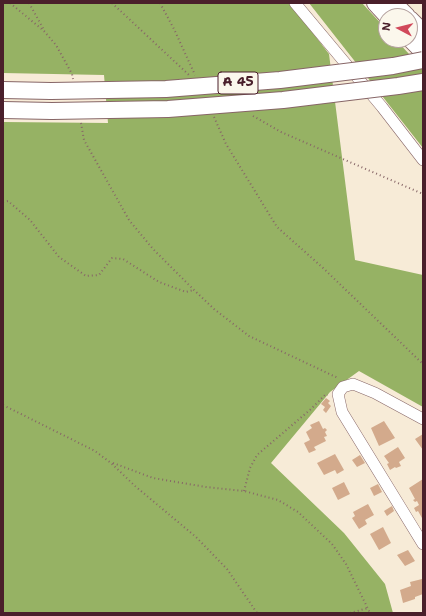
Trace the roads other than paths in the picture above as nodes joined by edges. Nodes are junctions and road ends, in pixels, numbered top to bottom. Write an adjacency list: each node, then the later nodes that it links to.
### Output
1 (295, 3): 6 (street)
2 (423, 60): 4 (highway, A 45, bridge)
3 (423, 82): 5 (highway, A 45, bridge)
4 (3, 90)
5 (3, 110)
6 (423, 160)
7 (423, 419): 8 (street)
8 (423, 544)

